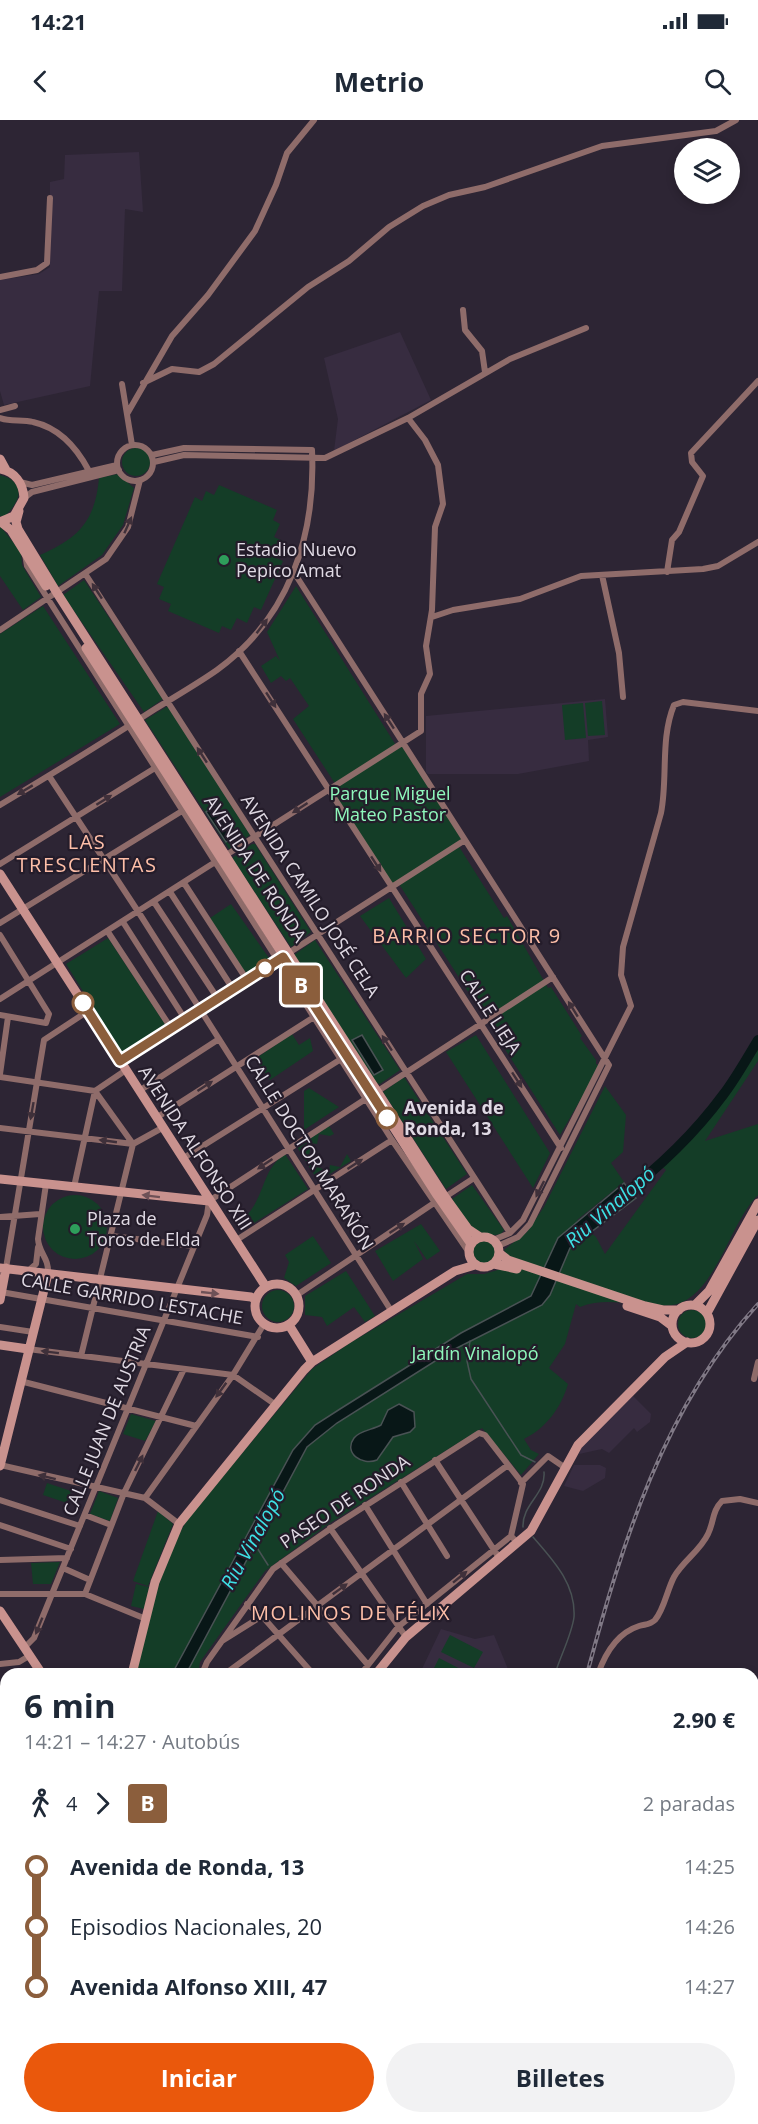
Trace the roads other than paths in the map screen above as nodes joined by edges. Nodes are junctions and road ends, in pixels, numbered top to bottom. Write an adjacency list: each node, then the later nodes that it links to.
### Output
1 (314, 120): 9 (street)
2 (736, 120): 9 (street)
3 (50, 198): 4 (street)
4 (0, 277)
5 (464, 310): 7 (street)
6 (586, 328): 7 (street)
7 (485, 372): 15 (street)
8 (758, 381): 29 (street)
9 (143, 383): 13 (street)
10 (122, 384): 13 (street)
11 (15, 406): 12 (street)
12 (0, 410)
13 (127, 414): 16 (street)
14 (0, 418): 22 (street)
15 (408, 418): 17 (street); 34 (street)
16 (132, 445): 18 (street); 20 (street)
17 (312, 453): 18 (street); 30 (street)
18 (153, 458): 23 (street)
19 (0, 459): 21 (street)
20 (118, 468): 22 (street); 23 (street); 25 (street)
21 (3, 470): 24 (street)
22 (89, 471): 24 (street)
23 (140, 480): 31 (street, one-way to 23)
24 (20, 482): 25 (street)
25 (24, 498): 26 (street)
26 (19, 511): 27 (street); 33 (street, AVENIDA DE RONDA)
27 (1, 522): 33 (street, AVENIDA DE RONDA)
28 (758, 542): 29 (street)
29 (667, 572): 32 (street)
30 (295, 574): 36 (street, one-way to 30); 41 (street, one-way to 30)
31 (86, 575): 33 (street); 38 (street, AVENIDA CAMILO JOSÉ CELA, one-way to 31)
32 (602, 575): 34 (street); 37 (street)
33 (52, 596): 35 (street); 40 (street, AVENIDA DE RONDA)
34 (432, 617): 41 (street)
35 (0, 630)
36 (239, 651): 38 (street); 44 (street, CALLE LIEJA, one-way to 44)
37 (623, 697)
38 (167, 701): 40 (street); 48 (street, AVENIDA CAMILO JOSÉ CELA, one-way to 38)
39 (758, 711): 84 (street)
40 (134, 723): 42 (street, AVENIDA DE RONDA); 43 (street); 51 (street, AVENIDA DE RONDA)
41 (403, 743): 44 (street); 49 (street)
42 (155, 768): 46 (street, AVENIDA DE RONDA); 47 (street, one-way to 42)
43 (49, 776): 45 (street, one-way to 45); 47 (street, CALLE DOCTOR MARAÑÓN)
44 (328, 790): 48 (street, one-way to 48); 55 (street, CALLE LIEJA, one-way to 55)
45 (0, 805)
46 (183, 810): 50 (street); 51 (street, AVENIDA DE RONDA)
47 (75, 818): 50 (street, CALLE DOCTOR MARAÑÓN); 52 (street)
48 (255, 837): 51 (street); 64 (street, AVENIDA CAMILO JOSÉ CELA)
49 (465, 840): 55 (street); 67 (street)
50 (102, 859): 58 (street); 59 (street, CALLE DOCTOR MARAÑÓN)
51 (222, 859): 54 (street); 65 (street, AVENIDA DE RONDA)
52 (0, 864): 53 (street)
53 (0, 874): 58 (street, AVENIDA ALFONSO XIII)
54 (184, 883): 56 (street); 68 (street)
55 (391, 888): 64 (street); 80 (street, CALLE LIEJA)
56 (170, 892): 57 (street); 70 (street)
57 (154, 902): 59 (street); 72 (street)
58 (22, 909): 61 (street); 66 (street, AVENIDA ALFONSO XIII)
59 (137, 913): 60 (street); 73 (street, CALLE DOCTOR MARAÑÓN)
60 (123, 922): 62 (street); 78 (street)
61 (0, 923)
62 (108, 932): 66 (street); 81 (street)
63 (0, 935): 69 (street)
64 (318, 935): 65 (street); 89 (street, AVENIDA CAMILO JOSÉ CELA, one-way to 64)
65 (283, 957): 68 (street); 77 (street, AVENIDA DE RONDA); 94 (street, AVENIDA DE RONDA)
66 (57, 963): 69 (street); 74 (street, AVENIDA ALFONSO XIII)
67 (553, 977): 80 (street); 84 (street, one-way to 67)
68 (247, 980): 70 (street)
69 (29, 982): 71 (street); 79 (street)
70 (232, 989): 72 (street)
71 (0, 999)
72 (218, 999): 73 (street)
73 (201, 1009): 78 (street); 83 (street, CALLE DOCTOR MARAÑÓN)
74 (88, 1011): 82 (street); 86 (street, AVENIDA ALFONSO XIII)
75 (0, 1015): 76 (street)
76 (8, 1017): 79 (street); 90 (street)
77 (314, 1017): 85 (street, AVENIDA DE RONDA); 87 (street)
78 (185, 1019): 81 (street)
79 (46, 1023): 82 (street)
80 (480, 1024): 89 (street); 104 (street, CALLE LIEJA, one-way to 104)
81 (171, 1028): 86 (street)
82 (50, 1036): 91 (street)
83 (219, 1039): 87 (street, CALLE DOCTOR MARAÑÓN); 93 (street)
84 (605, 1058): 104 (street); 126 (street)
85 (341, 1059): 94 (street, AVENIDA DE RONDA); 95 (street)
86 (120, 1061): 88 (street, AVENIDA ALFONSO XIII)
87 (236, 1066): 95 (street, CALLE DOCTOR MARAÑÓN); 96 (street, one-way to 87)
88 (126, 1070): 92 (street); 93 (street, AVENIDA ALFONSO XIII)
89 (406, 1072): 94 (street); 106 (street, AVENIDA CAMILO JOSÉ CELA)
90 (0, 1076): 91 (street)
91 (36, 1083): 92 (street); 99 (street, one-way to 99)
92 (95, 1091): 100 (street); 102 (street)
93 (139, 1091): 96 (street, AVENIDA ALFONSO XIII)
94 (372, 1094): 101 (street, AVENIDA DE RONDA); 103 (street); 113 (street, AVENIDA DE RONDA); 128 (street, AVENIDA DE RONDA)
95 (263, 1108): 103 (street, CALLE DOCTOR MARAÑÓN); 105 (street)
96 (156, 1118): 98 (street, AVENIDA ALFONSO XIII)
97 (0, 1128): 99 (street)
98 (162, 1128): 102 (street); 105 (street, AVENIDA ALFONSO XIII)
99 (28, 1131): 100 (street); 108 (street)
100 (85, 1138): 102 (street, one-way to 100); 110 (street)
101 (392, 1140): 111 (street, one-way to 101); 115 (street, AVENIDA DE RONDA)
102 (133, 1144): 112 (street)
103 (289, 1148): 111 (street, CALLE DOCTOR MARAÑÓN); 114 (street, one-way to 114)
104 (561, 1148): 121 (street, one-way to 121)
105 (182, 1159): 114 (street, AVENIDA ALFONSO XIII)
106 (474, 1178): 113 (street); 121 (street, AVENIDA CAMILO JOSÉ CELA)
107 (0, 1179): 108 (street)
108 (20, 1181): 109 (street); 119 (street)
109 (46, 1184): 110 (street); 117 (street)
110 (74, 1187): 112 (street)
111 (315, 1190): 124 (street); 129 (street, CALLE DOCTOR MARAÑÓN)
112 (122, 1193): 114 (street, one-way to 112); 122 (street)
113 (445, 1197): 123 (street, AVENIDA DE RONDA)
114 (209, 1201): 124 (street, AVENIDA ALFONSO XIII); 125 (street, CALLE JUAN DE AUSTRIA)
115 (434, 1203): 128 (street, AVENIDA DE RONDA); 129 (street, one-way to 115)
116 (758, 1203): 145 (street)
117 (40, 1214): 119 (street); 127 (street)
118 (0, 1216): 119 (street)
119 (14, 1216): 133 (street)
120 (758, 1220): 149 (street)
121 (510, 1233): 126 (street)
122 (112, 1236): 125 (street); 137 (street)
123 (480, 1237): 126 (street); 128 (street)
124 (236, 1241): 138 (street, AVENIDA ALFONSO XIII)
125 (193, 1246): 139 (street, CALLE JUAN DE AUSTRIA)
126 (497, 1246): 130 (street); 131 (street)
127 (39, 1247): 134 (street); 136 (street)
128 (469, 1250): 132 (street); 135 (street)
129 (356, 1254): 142 (street); 148 (street, CALLE DOCTOR MARAÑÓN)
130 (507, 1263): 131 (street); 140 (street)
131 (494, 1264): 132 (street)
132 (475, 1265): 135 (street)
133 (3, 1268): 134 (street); 141 (street)
134 (27, 1271): 136 (street)
135 (455, 1271): 148 (street)
136 (48, 1274): 137 (street); 143 (street)
137 (101, 1280): 139 (street); 146 (street)
138 (266, 1287): 142 (street); 144 (street)
139 (176, 1289): 144 (street, one-way to 144); 150 (street, CALLE JUAN DE AUSTRIA)
140 (597, 1292): 147 (street); 154 (street)
141 (0, 1294): 143 (street, CALLE GARRIDO LESTACHE)
142 (297, 1295): 152 (street)
143 (41, 1299): 146 (street, CALLE GARRIDO LESTACHE); 155 (street)
144 (256, 1300): 151 (street)
145 (695, 1305): 147 (street); 149 (street)
146 (92, 1309): 150 (street, CALLE GARRIDO LESTACHE); 161 (street)
147 (679, 1310): 154 (street)
148 (392, 1312): 163 (street)
149 (707, 1313): 157 (street)
150 (164, 1320): 156 (street, CALLE GARRIDO LESTACHE); 165 (street, CALLE JUAN DE AUSTRIA)
151 (264, 1324): 152 (street); 156 (street)
152 (289, 1325): 163 (street)
153 (0, 1327): 155 (street)
154 (674, 1330): 157 (street); 162 (street)
155 (33, 1332): 160 (street)
156 (258, 1337): 167 (street)
157 (687, 1342): 162 (street)
158 (0, 1345): 159 (street)
159 (12, 1347): 160 (street); 168 (street)
160 (28, 1349): 161 (street, one-way to 160); 168 (street)
161 (81, 1356): 165 (street)
162 (665, 1356): 178 (street)
163 (312, 1362): 170 (street)
164 (758, 1362): 169 (street)
165 (146, 1364): 166 (street); 171 (street, CALLE JUAN DE AUSTRIA)
166 (184, 1369): 167 (street); 172 (street)
167 (233, 1375): 170 (street); 173 (street, one-way to 173)
168 (21, 1376): 171 (street); 174 (street)
169 (754, 1378)
170 (276, 1405): 189 (street)
171 (128, 1409): 172 (street); 181 (street, CALLE JUAN DE AUSTRIA)
172 (162, 1417): 173 (street); 182 (street, one-way to 172)
173 (196, 1426): 183 (street)
174 (3, 1439): 176 (street)
175 (435, 1460): 177 (street, PASEO DE RONDA); 179 (street, PASEO DE RONDA); 185 (street)
176 (0, 1465): 181 (street, one-way to 176)
177 (508, 1465): 180 (street); 185 (street)
178 (564, 1467): 180 (street); 195 (street)
179 (401, 1482): 187 (street, PASEO DE RONDA); 190 (street)
180 (522, 1484): 195 (street)
181 (96, 1487): 182 (street); 188 (street, CALLE JUAN DE AUSTRIA)
182 (124, 1493): 183 (street); 192 (street)
183 (145, 1498): 189 (street)
184 (0, 1500): 193 (street)
185 (461, 1500): 190 (street); 198 (street)
186 (758, 1503): 230 (street)
187 (365, 1505): 194 (street, PASEO DE RONDA); 197 (street)
188 (85, 1515): 192 (street); 193 (street, CALLE JUAN DE AUSTRIA)
189 (179, 1524): 215 (street)
190 (428, 1524): 197 (street); 199 (street)
191 (0, 1525): 196 (street)
192 (111, 1525): 206 (street)
193 (80, 1526): 196 (street, CALLE JUAN DE AUSTRIA)
194 (330, 1528): 203 (street, PASEO DE RONDA); 205 (street)
195 (514, 1540): 198 (street); 201 (street)
196 (71, 1549): 200 (street, CALLE JUAN DE AUSTRIA)
197 (395, 1549): 205 (street); 211 (street)
198 (494, 1550): 201 (street); 211 (street, one-way to 198)
199 (447, 1556)
200 (67, 1558): 202 (street); 204 (street, CALLE JUAN DE AUSTRIA)
201 (500, 1559): 218 (street)
202 (0, 1560)
203 (281, 1563): 210 (street, PASEO DE RONDA); 212 (street)
204 (63, 1568): 206 (street); 208 (street, CALLE JUAN DE AUSTRIA)
205 (361, 1573): 212 (street, one-way to 205); 216 (street)
206 (90, 1580): 209 (street)
207 (0, 1594): 208 (street)
208 (51, 1594): 209 (street); 220 (street, CALLE JUAN DE AUSTRIA, one-way to 220)
209 (85, 1594): 215 (street)
210 (247, 1604): 214 (street); 219 (street, PASEO DE RONDA)
211 (427, 1604): 216 (street)
212 (317, 1606): 217 (street); 222 (street)
213 (0, 1611): 220 (street)
214 (262, 1616): 217 (street); 219 (street, PASEO DE RONDA)
215 (146, 1619): 224 (street)
216 (398, 1628): 218 (street); 222 (street)
217 (278, 1635): 226 (street); 227 (street)
218 (406, 1636): 229 (street)
219 (221, 1642): 225 (street, PASEO DE RONDA)
220 (26, 1652): 221 (street); 223 (street)
221 (0, 1664)
222 (368, 1665): 228 (street)
223 (38, 1668)
224 (134, 1668)
225 (207, 1668)
226 (233, 1668)
227 (303, 1668)
228 (366, 1668)
229 (381, 1668)
230 (601, 1668)

